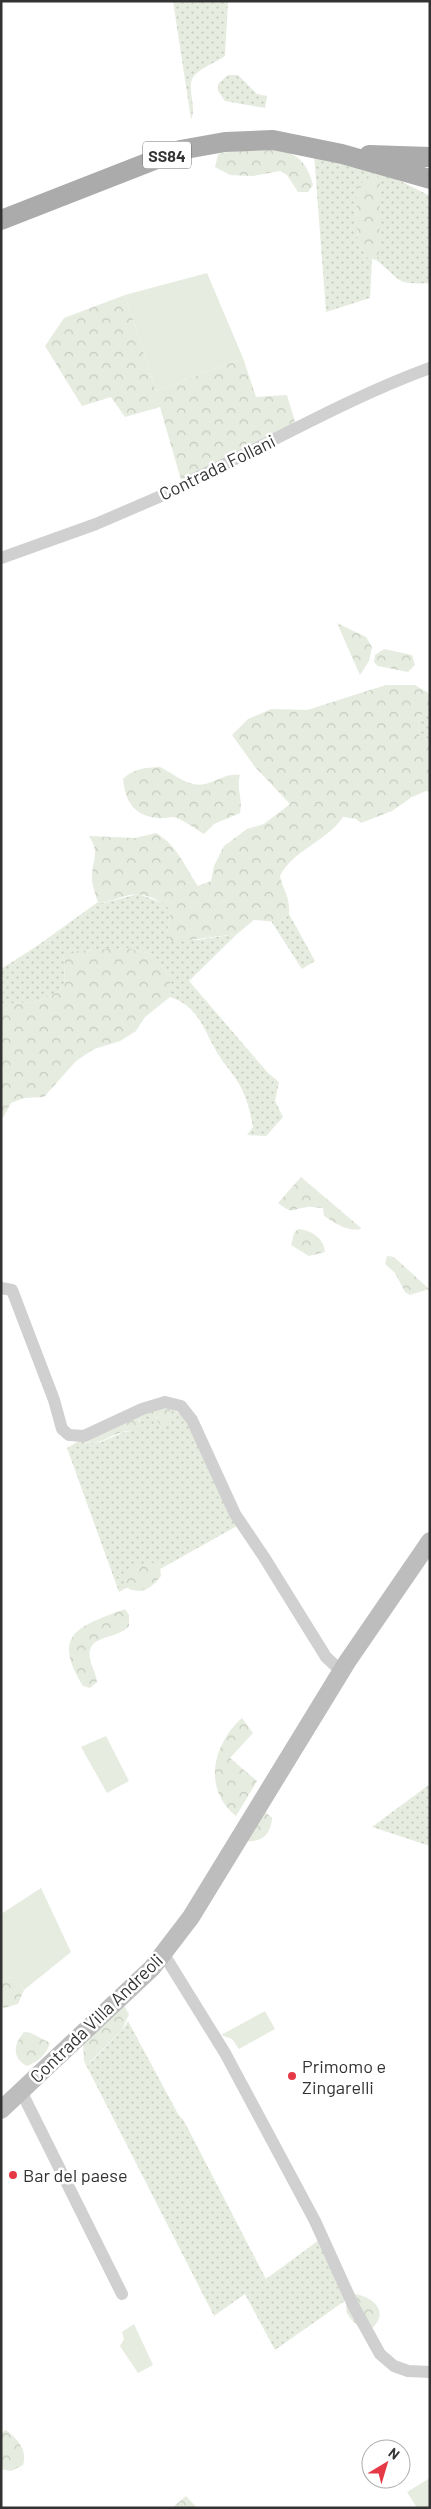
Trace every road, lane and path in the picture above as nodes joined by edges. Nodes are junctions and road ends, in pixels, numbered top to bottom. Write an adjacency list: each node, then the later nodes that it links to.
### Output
1 (342, 154): 2 (main road); 3 (main road, SS84); 6 (main road, SS84)
2 (430, 158)
3 (401, 172): 4 (main road, SS84); 5 (main road)
4 (430, 180)
5 (430, 189)
6 (1, 220)
7 (430, 368): 8 (street, Contrada Follani)
8 (1, 558)
9 (1, 1288): 11 (street)
10 (430, 1541): 11 (main road, Contrada Villa Andreoli)
11 (341, 1671): 12 (main road, Contrada Villa Andreoli)
12 (163, 1953): 13 (main road, Contrada Villa Andreoli); 16 (street)
13 (21, 2091): 14 (main road, Contrada Villa Andreoli); 15 (street)
14 (1, 2110)
15 (122, 2294)
16 (430, 2372)

